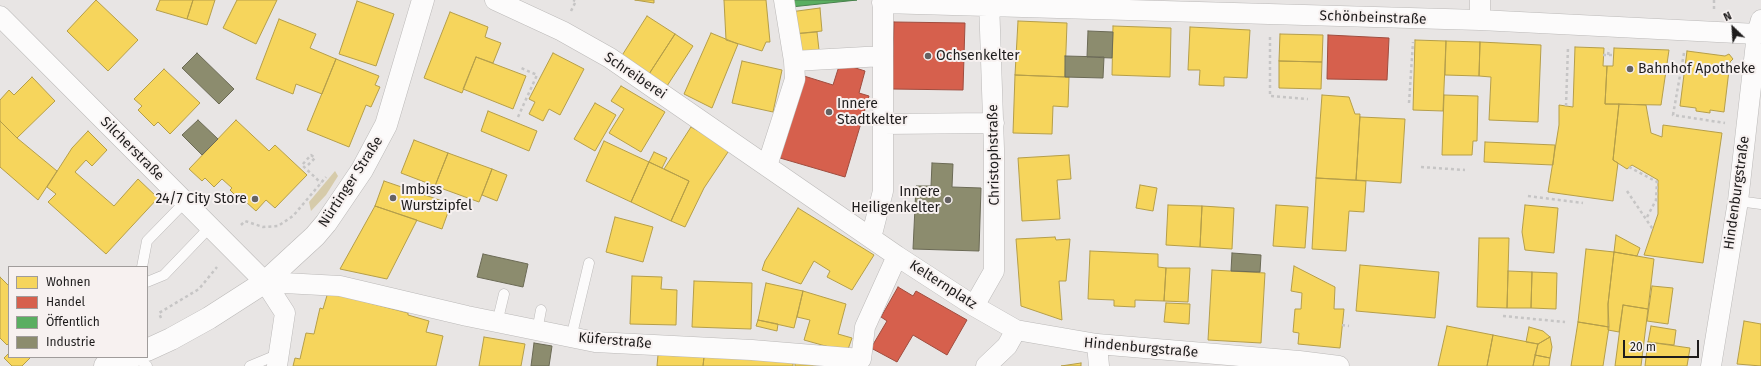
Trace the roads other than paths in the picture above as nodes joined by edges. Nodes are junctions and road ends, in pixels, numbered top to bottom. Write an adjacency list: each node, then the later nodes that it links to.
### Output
1 (423, 0): 25 (main road, Nürtinger Straße)
2 (495, 0): 15 (street, Schreiberei)
3 (784, 0): 12 (street)
4 (1480, 0): 9 (street)
5 (883, 1): 6 (street); 11 (street)
6 (988, 3): 7 (street, Schönbeinstraße); 13 (street, Christophstraße)
7 (1270, 7): 9 (street, Schönbeinstraße)
8 (0, 16): 17 (street, Silcherstraße)
9 (1480, 20): 10 (street, Schönbeinstraße)
10 (1759, 27): 16 (street, Hindenburgstraße)
11 (883, 56): 12 (street); 14 (street)
12 (794, 61): 15 (street)
13 (994, 123): 14 (street); 27 (street, Christophstraße)
14 (883, 124): 20 (street)
15 (767, 166): 20 (street, Kelternplatz)
16 (1738, 201): 18 (lane); 45 (street, Hindenburgstraße)
17 (185, 202): 19 (street, Silcherstraße); 23 (lane)
18 (1761, 204)
19 (210, 227): 24 (lane); 25 (street, Silcherstraße)
20 (871, 238): 21 (street, Kelternplatz)
21 (897, 256): 27 (street, Kelternplatz); 38 (street, Küferstraße)
22 (589, 263): 32 (lane)
23 (142, 266)
24 (148, 282)
25 (265, 282): 29 (street, Küferstraße); 34 (main road, Nürtinger Straße); 37 (street, Silcherstraße)
26 (504, 294): 29 (lane)
27 (974, 306): 30 (street, Kelternplatz)
28 (541, 310): 31 (lane)
29 (497, 323): 31 (street, Küferstraße)
30 (1016, 330): 33 (street, Hindenburgstraße); 39 (street)
31 (537, 331): 32 (street, Küferstraße)
32 (571, 338): 38 (street, Küferstraße)
33 (1097, 344): 43 (street); 44 (street, Hindenburgstraße)
34 (148, 350)
35 (129, 358): 40 (main road)
36 (138, 358): 41 (lane)
37 (278, 360): 42 (lane)
38 (863, 362)
39 (991, 364)
40 (105, 366)
41 (147, 366)
42 (250, 366)
43 (1099, 366)
44 (1339, 366)
45 (1711, 366)

